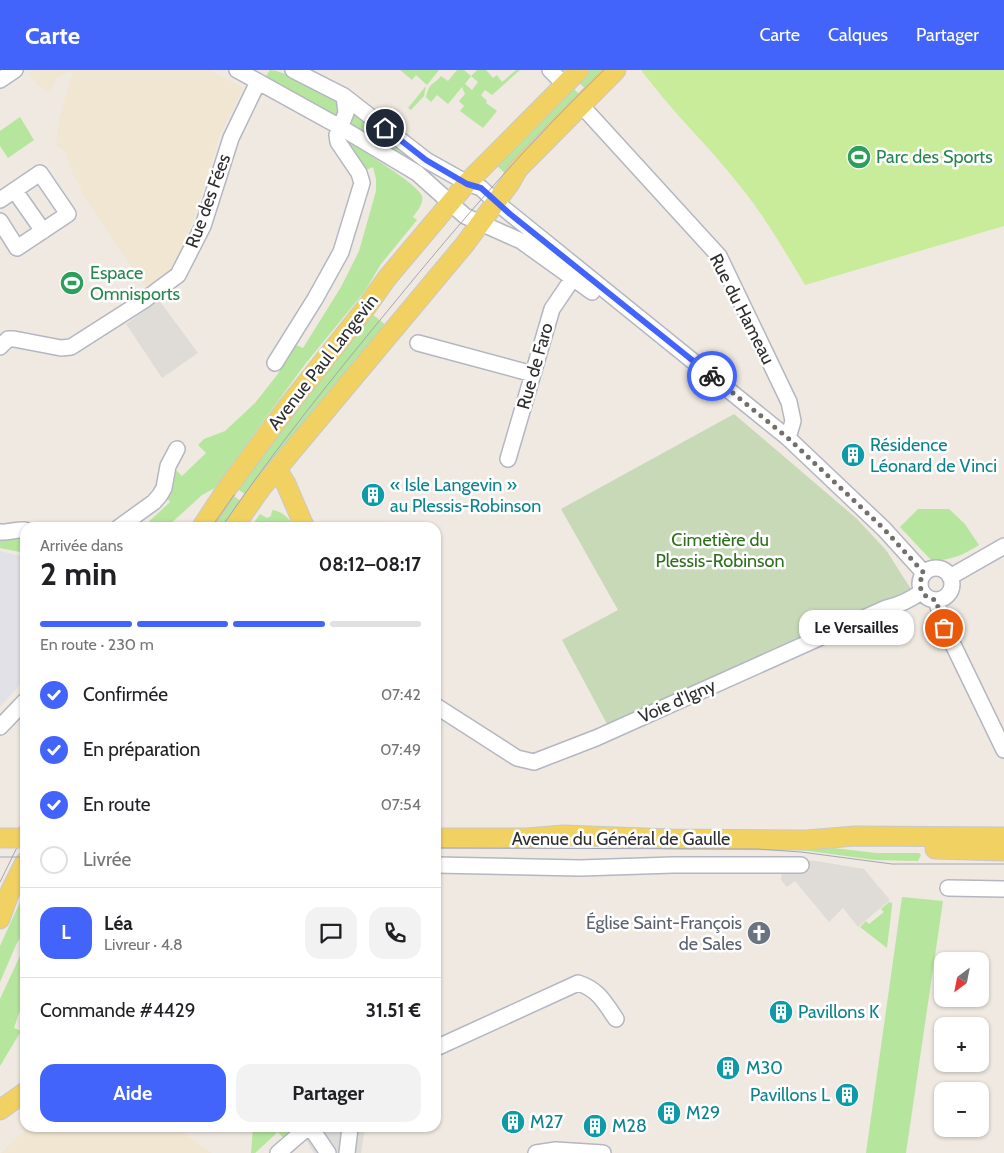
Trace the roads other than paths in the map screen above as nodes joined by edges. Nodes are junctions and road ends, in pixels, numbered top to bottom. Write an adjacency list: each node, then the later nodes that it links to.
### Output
1 (15, 70): 7 (street)
2 (237, 70): 8 (street)
3 (293, 70): 10 (street)
4 (550, 70): 9 (street)
5 (579, 70): 9 (main road, Avenue Paul Langevin)
6 (616, 70): 11 (main road, Avenue Paul Langevin)
7 (0, 80)
8 (258, 82): 12 (street); 24 (street, Rue des Fées)
9 (564, 84): 13 (main road, Avenue Paul Langevin)
10 (344, 96): 12 (street); 13 (street)
11 (581, 105): 17 (main road, Avenue Paul Langevin); 28 (street, Rue du Hameau)
12 (340, 127): 16 (street); 25 (street)
13 (467, 184): 16 (main road, Avenue Paul Langevin); 17 (street)
14 (15, 190): 15 (street); 20 (street); 20 (street)
15 (0, 200)
16 (451, 202): 19 (street); 34 (main road, Avenue Paul Langevin)
17 (496, 202): 19 (main road, Avenue Paul Langevin); 22 (street)
18 (0, 221): 20 (street)
19 (480, 222): 21 (street); 31 (main road, Avenue Paul Langevin)
20 (43, 231)
21 (573, 278): 22 (street); 26 (street); 27 (street, Rue de Faro)
22 (626, 307): 26 (street)
23 (418, 343): 27 (street)
24 (2, 344)
25 (274, 362)
26 (698, 365): 28 (street)
27 (533, 374): 30 (street, Rue de Faro)
28 (788, 438): 40 (street)
29 (177, 449): 33 (street)
30 (508, 459)
31 (277, 468): 32 (main road, Avenue Paul Langevin); 36 (main road)
32 (262, 487): 35 (main road, Avenue Paul Langevin); 36 (main road)
33 (126, 522)
34 (205, 522)
35 (237, 522)
36 (302, 522)
37 (20, 530): 38 (street)
38 (0, 532)
39 (1004, 546): 41 (street)
40 (924, 573): 41 (street); 42 (street)
41 (950, 578): 43 (street)
42 (922, 592): 43 (street); 45 (street, Voie d'Igny)
43 (936, 600): 47 (street)
44 (20, 706): 46 (street)
45 (441, 709)
46 (0, 727)
47 (1004, 750)
48 (1004, 837): 53 (main road, Avenue du Général de Gaulle)
49 (0, 838): 50 (main road, bridge)
50 (20, 838)
51 (441, 838): 52 (main road, Avenue du Général de Gaulle)
52 (672, 839): 53 (main road, Avenue du Général de Gaulle); 56 (street)
53 (806, 840): 54 (main road, Avenue du Général de Gaulle)
54 (1004, 851)
55 (441, 865): 56 (street, Avenue du Général de Gaulle)
56 (673, 865): 57 (street, Avenue du Général de Gaulle)
57 (801, 865)
58 (20, 872): 61 (main road)
59 (948, 888): 60 (street)
60 (1004, 889)
61 (0, 919)
62 (616, 1019): 63 (street)
63 (441, 1046)
64 (20, 1096): 65 (main road)
65 (0, 1110)
66 (304, 1132): 69 (street)
67 (312, 1132): 70 (street)
68 (350, 1132): 71 (street)
69 (278, 1153)
70 (328, 1153)
71 (347, 1153)
72 (536, 1153): 73 (street)
73 (603, 1153)

